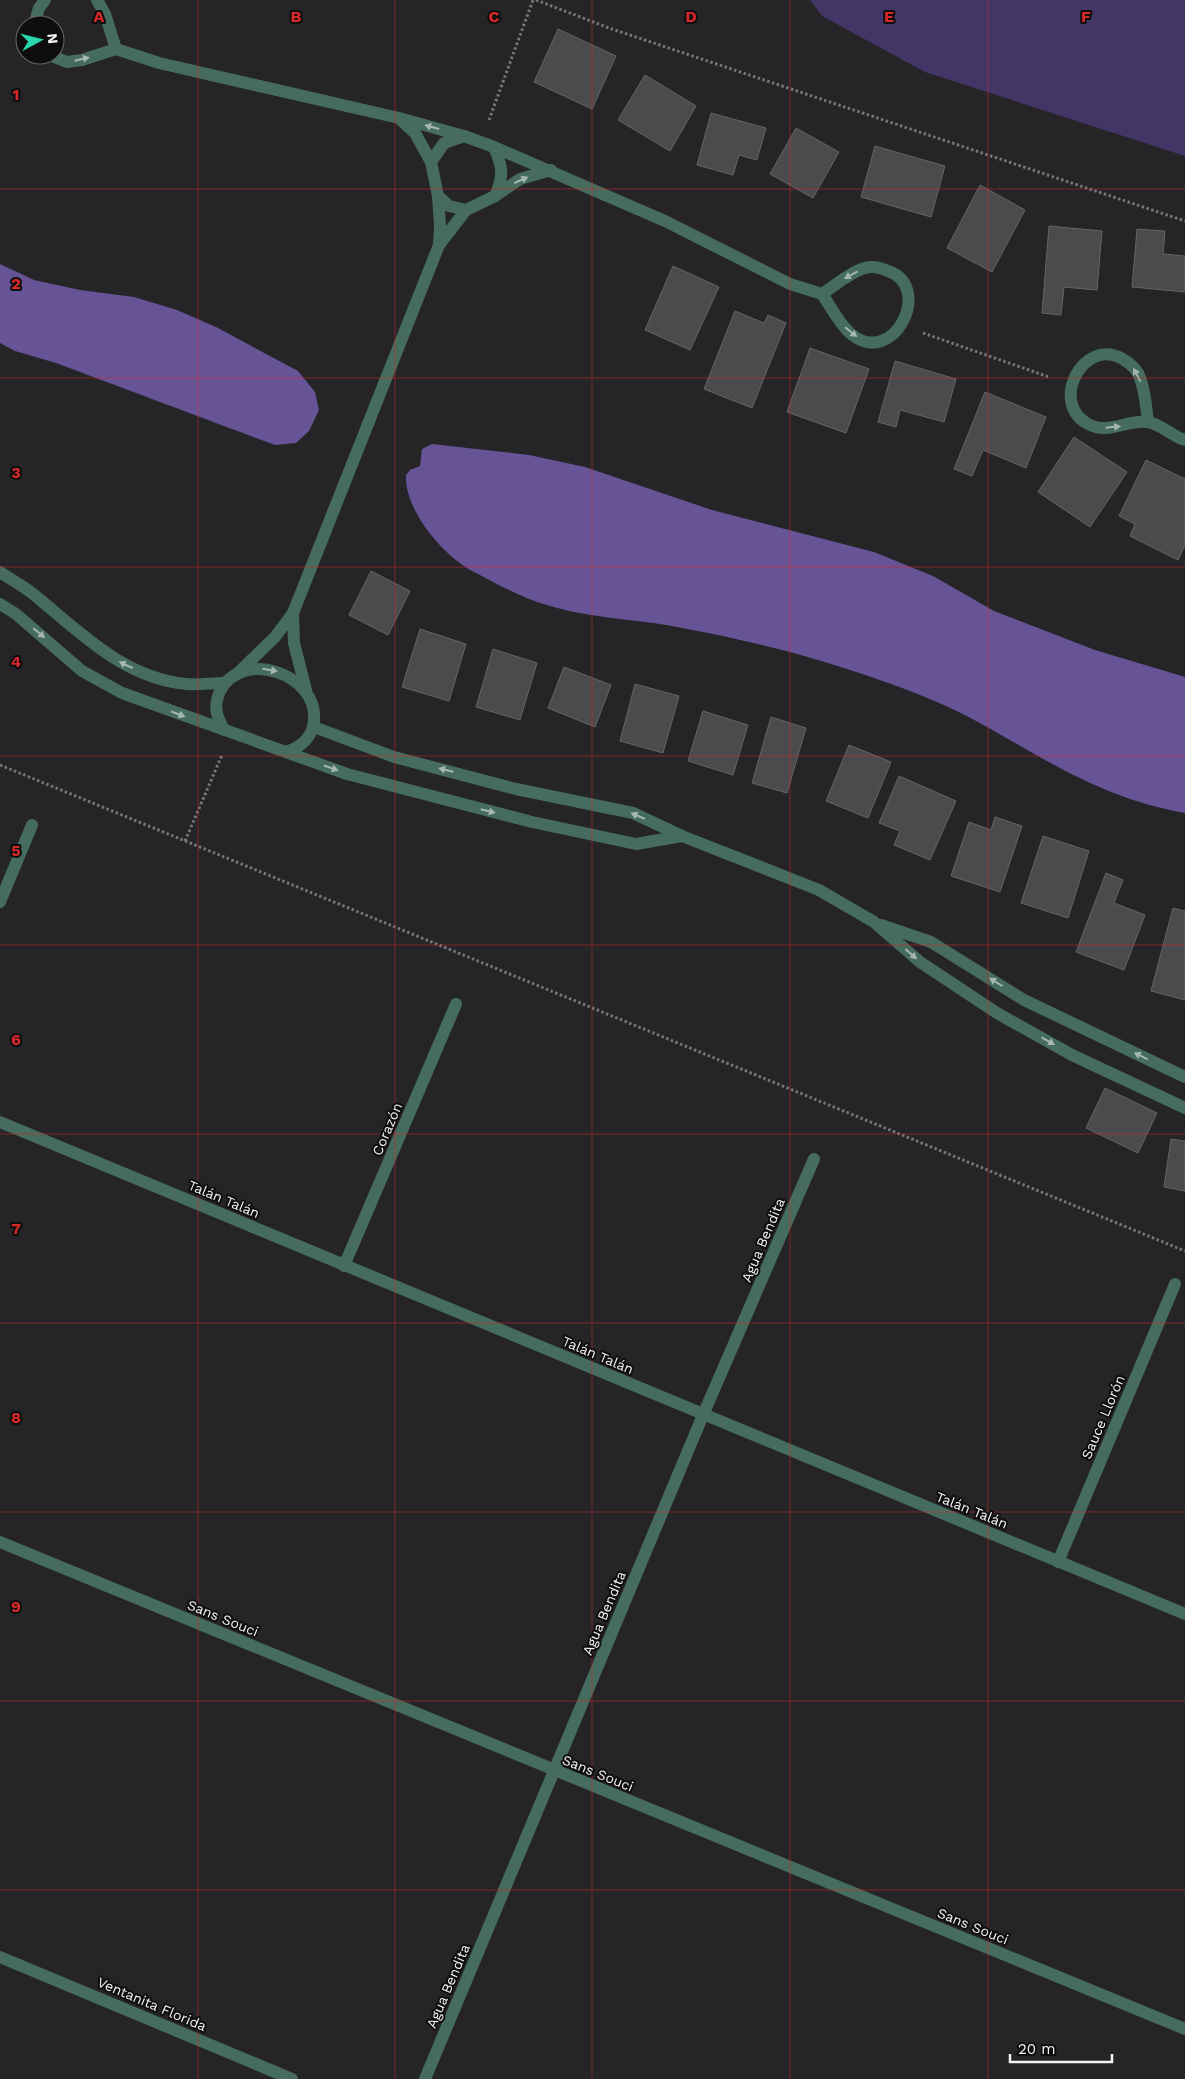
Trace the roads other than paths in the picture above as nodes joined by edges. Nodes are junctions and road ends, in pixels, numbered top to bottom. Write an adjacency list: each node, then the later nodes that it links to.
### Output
1 (45, 0): 3 (street)
2 (97, 0): 4 (street)
3 (36, 15)
4 (116, 49): 5 (street, one-way to 4); 6 (street)
5 (65, 61)
6 (399, 118): 7 (street, one-way to 6); 9 (street)
7 (464, 136): 8 (street); 9 (street)
8 (494, 147): 10 (street); 12 (street)
9 (431, 162): 11 (street)
10 (551, 170): 12 (street, one-way to 10); 15 (street)
11 (438, 196): 13 (street); 14 (street)
12 (495, 196): 13 (street)
13 (466, 210): 14 (street)
14 (438, 245): 20 (street)
15 (822, 294): 15 (street, one-way to 15)
16 (1148, 422): 16 (street, one-way to 16); 17 (street)
17 (1185, 440)
18 (0, 572): 22 (street, one-way to 18)
19 (0, 604): 25 (street, one-way to 25)
20 (293, 614): 21 (street); 23 (street)
21 (238, 673): 22 (street); 23 (street, one-way to 23)
22 (224, 683): 25 (street)
23 (307, 693): 24 (street)
24 (314, 727): 26 (street); 28 (street, one-way to 24)
25 (228, 732): 26 (street)
26 (286, 752): 28 (street, one-way to 28)
27 (32, 825): 29 (street)
28 (682, 836): 30 (street)
29 (0, 902)
30 (874, 922): 32 (street, one-way to 30); 33 (street, one-way to 33)
31 (456, 1004): 36 (street, Corazón)
32 (1185, 1077)
33 (1185, 1108)
34 (0, 1122): 36 (street, Talán Talán)
35 (814, 1159): 38 (street, Agua Bendita)
36 (344, 1266): 38 (street, Talán Talán)
37 (1175, 1284): 40 (street, Sauce Llorón)
38 (703, 1416): 40 (street, Talán Talán); 42 (street, Agua Bendita)
39 (0, 1542): 42 (street, Sans Souci)
40 (1058, 1562): 41 (street, Talán Talán)
41 (1185, 1614)
42 (554, 1772): 44 (street, Sans Souci); 46 (street, Agua Bendita)
43 (0, 1957): 45 (street, Ventanita Florida)
44 (1185, 2030)
45 (292, 2079)
46 (425, 2079)

